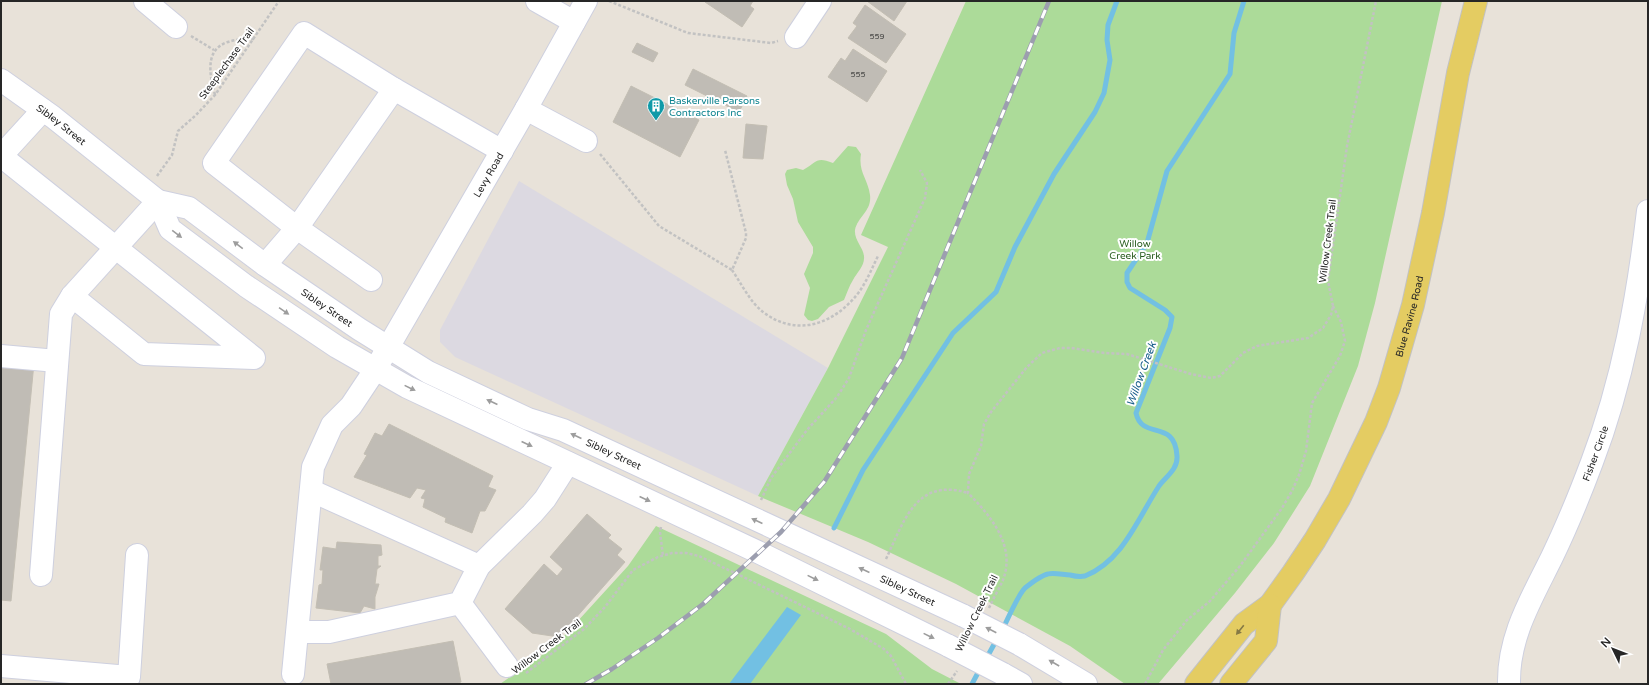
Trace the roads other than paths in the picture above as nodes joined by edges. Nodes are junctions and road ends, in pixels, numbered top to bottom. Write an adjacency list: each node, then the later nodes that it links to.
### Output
1 (145, 1): 7 (street)
2 (537, 1): 6 (street)
3 (586, 1): 6 (street, Levy Road)
4 (820, 1): 8 (street)
5 (1476, 1): 32 (main road, Blue Ravine Road)
6 (574, 22): 11 (street, Levy Road)
7 (176, 27)
8 (796, 37)
9 (1, 80): 12 (street, Sibley Street)
10 (394, 89): 14 (street); 17 (street); 17 (street)
11 (526, 109): 13 (street); 14 (street, Levy Road)
12 (43, 110): 15 (street, Sibley Street); 18 (street)
13 (586, 141)
14 (502, 151): 22 (street, Levy Road)
15 (152, 196): 18 (street); 19 (street, Sibley Street, one-way to 15); 25 (street, Sibley Street, one-way to 25)
16 (1648, 211): 41 (street, Fisher Circle)
17 (297, 228): 19 (street); 20 (street)
18 (114, 248): 21 (street); 21 (street)
19 (265, 265): 22 (street, Sibley Street)
20 (370, 280)
21 (72, 296): 24 (street)
22 (388, 348): 25 (street, Levy Road); 38 (street, Sibley Street, one-way to 22, bridge)
23 (1, 356): 24 (street)
24 (57, 361): 30 (street)
25 (375, 370): 26 (street, Sibley Street, one-way to 26); 27 (street, Levy Road)
26 (568, 463): 29 (street); 37 (street, Sibley Street, one-way to 37, bridge)
27 (312, 490): 29 (street); 33 (street, Levy Road)
28 (137, 555): 34 (street)
29 (479, 566): 31 (street)
30 (42, 575)
31 (460, 603): 33 (street); 35 (street)
32 (1270, 605): 39 (main road, Blue Ravine Road, one-way to 39); 40 (main road, Blue Ravine Road)
33 (298, 632): 36 (street, Levy Road)
34 (1, 666)
35 (514, 671)
36 (293, 674)
37 (1012, 679)
38 (1086, 684)
39 (1196, 684)
40 (1231, 684)
41 (1509, 684)

